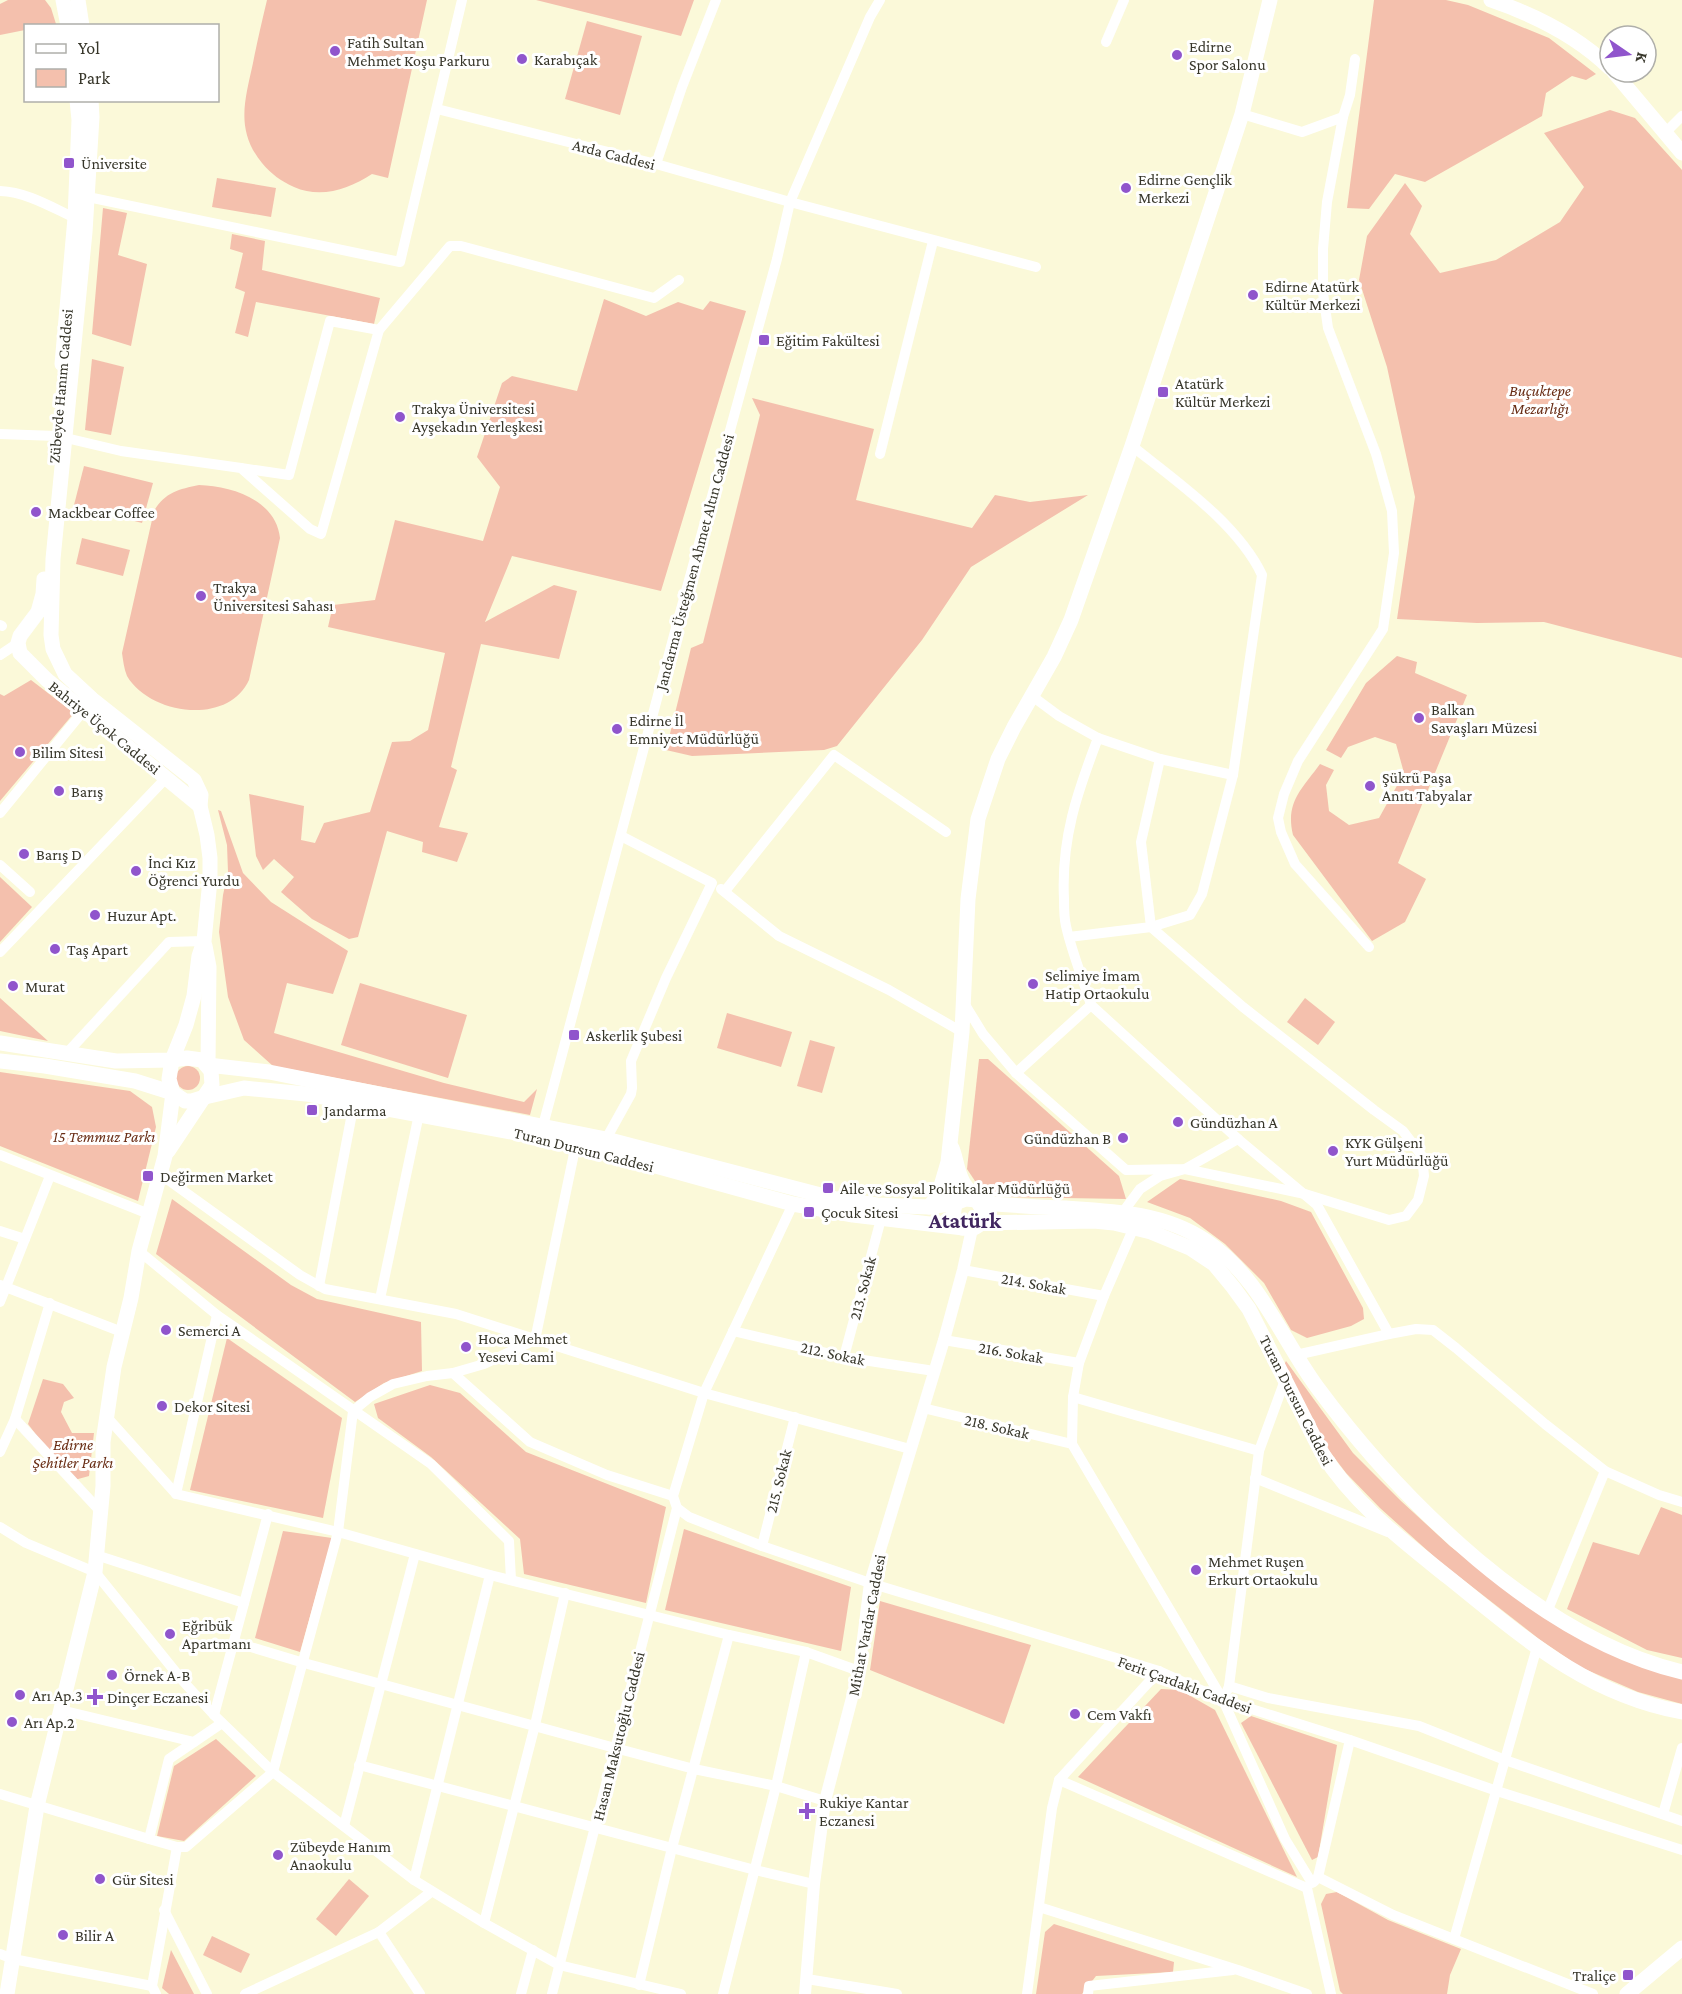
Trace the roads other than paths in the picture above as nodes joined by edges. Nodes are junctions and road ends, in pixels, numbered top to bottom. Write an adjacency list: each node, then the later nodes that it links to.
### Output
1 (63, 0): 9 (main road)
2 (78, 0): 10 (main road)
3 (462, 0): 17 (street)
4 (716, 0): 23 (street)
5 (880, 0): 26 (street, Jandarma Üsteğmen Ahmet Altın Caddesi)
6 (1124, 0): 11 (street)
7 (1270, 0): 18 (main road)
8 (1491, 0): 12 (main road)
9 (68, 24)
10 (82, 24)
11 (1106, 42)
12 (1598, 57)
13 (1355, 59): 20 (street)
14 (1624, 84): 21 (main road)
15 (77, 102): 27 (main road, Zübeyde Hanım Caddesi)
16 (91, 102): 25 (main road, Zübeyde Hanım Caddesi)
17 (437, 109): 23 (street, Arda Caddesi); 25 (street)
18 (1242, 114): 20 (street); 34 (main road)
19 (1682, 116): 21 (street)
20 (1343, 117): 58 (street)
21 (1665, 133): 22 (main road)
22 (1682, 153)
23 (656, 164): 26 (street, Arda Caddesi)
24 (0, 191): 27 (street)
25 (88, 197): 33 (main road, Zübeyde Hanım Caddesi)
26 (790, 202): 28 (street, Arda Caddesi); 50 (street, Jandarma Üsteğmen Ahmet Altın Caddesi)
27 (75, 218): 33 (main road, Zübeyde Hanım Caddesi)
28 (933, 241): 29 (street, Arda Caddesi); 35 (street)
29 (1035, 267)
30 (679, 280): 31 (street)
31 (379, 330): 36 (street); 36 (street)
32 (0, 434): 33 (street)
33 (61, 437): 36 (street); 37 (main road, Zübeyde Hanım Caddesi); 38 (main road, Zübeyde Hanım Caddesi)
34 (1132, 446): 41 (main road); 45 (street)
35 (880, 454)
36 (241, 468)
37 (28, 625): 38 (main road); 39 (main road, Zübeyde Hanım Caddesi)
38 (51, 635): 42 (main road, Bahriye Üçok Caddesi)
39 (18, 643): 40 (street, Zübeyde Hanım Caddesi); 42 (main road, Bahriye Üçok Caddesi)
40 (0, 655)
41 (1032, 696): 43 (street); 60 (main road)
42 (88, 704): 46 (main road, Bahriye Üçok Caddesi); 47 (main road, Bahriye Üçok Caddesi); 48 (street)
43 (1098, 738): 44 (street); 56 (street)
44 (1160, 759): 45 (street); 55 (street)
45 (1233, 775): 55 (street)
46 (167, 777): 47 (main road, Bahriye Üçok Caddesi); 59 (street)
47 (200, 806): 57 (main road, Bahriye Üçok Caddesi)
48 (0, 813)
49 (946, 832): 53 (street)
50 (621, 836): 52 (street); 73 (street, Jandarma Üsteğmen Ahmet Altın Caddesi)
51 (0, 865): 54 (street)
52 (712, 883): 53 (street); 74 (street)
53 (725, 891): 62 (street)
54 (30, 892)
55 (1151, 927): 56 (street); 83 (street)
56 (1069, 937): 61 (street)
57 (204, 941): 64 (street); 65 (main road, Bahriye Üçok Caddesi); 67 (main road, Bahriye Üçok Caddesi)
58 (1369, 947)
59 (0, 952)
60 (963, 1001): 62 (main road); 68 (street)
61 (1091, 1005): 68 (street); 75 (street)
62 (962, 1032): 77 (main road)
63 (0, 1043): 64 (main road)
64 (67, 1053): 65 (main road)
65 (172, 1060): 67 (main road); 69 (main road)
66 (0, 1061): 69 (main road)
67 (208, 1065): 70 (main road); 73 (main road, Turan Dursun Caddesi)
68 (1016, 1073): 80 (street)
69 (173, 1093): 70 (main road); 79 (main road)
70 (205, 1096): 71 (main road, Turan Dursun Caddesi); 79 (main road)
71 (354, 1103): 72 (main road, Turan Dursun Caddesi); 98 (street)
72 (419, 1114): 73 (main road, Turan Dursun Caddesi); 100 (street)
73 (542, 1131): 74 (main road, Turan Dursun Caddesi); 76 (main road, Turan Dursun Caddesi)
74 (606, 1139): 87 (main road, Turan Dursun Caddesi)
75 (1238, 1139): 80 (street); 83 (street)
76 (576, 1144): 86 (main road, Turan Dursun Caddesi); 107 (street)
77 (952, 1146): 84 (main road); 85 (main road); 87 (main road)
78 (0, 1155): 82 (street)
79 (165, 1156): 81 (main road)
80 (1185, 1169): 83 (street); 88 (street)
81 (159, 1174): 89 (main road); 98 (street)
82 (50, 1176): 89 (street); 94 (street)
83 (1305, 1194): 106 (street)
84 (955, 1203): 85 (main road); 87 (main road, Turan Dursun Caddesi); 92 (main road)
85 (980, 1203): 88 (main road, Turan Dursun Caddesi); 92 (main road)
86 (793, 1204): 90 (main road, Turan Dursun Caddesi); 104 (street)
87 (929, 1207)
88 (1123, 1212): 91 (main road, Turan Dursun Caddesi)
89 (149, 1214): 95 (main road)
90 (881, 1218): 92 (main road, Turan Dursun Caddesi); 110 (street, 213. Sokak)
91 (1138, 1222): 92 (main road, Turan Dursun Caddesi); 99 (street); 109 (main road); 114 (main road, Turan Dursun Caddesi)
92 (972, 1227): 96 (street, Mithat Vardar Caddesi)
93 (0, 1231): 94 (street)
94 (25, 1239): 97 (street)
95 (139, 1251): 103 (street); 105 (main road)
96 (963, 1270): 99 (street, 214. Sokak); 108 (street, Mithat Vardar Caddesi)
97 (3, 1286): 101 (street); 102 (street)
98 (319, 1286): 100 (street)
99 (1104, 1296): 111 (street)
100 (380, 1299): 107 (street)
101 (0, 1302)
102 (50, 1303): 105 (street); 121 (street)
103 (217, 1315): 118 (street); 128 (street)
104 (733, 1331): 110 (street, 212. Sokak); 115 (street)
105 (122, 1332): 119 (main road)
106 (1389, 1334): 109 (street); 126 (street)
107 (536, 1340): 113 (street); 115 (street)
108 (944, 1340): 111 (street, 216. Sokak); 112 (street, Mithat Vardar Caddesi)
109 (1296, 1355): 146 (main road)
110 (844, 1357): 112 (street, 212. Sokak)
111 (1079, 1364): 116 (street)
112 (934, 1371): 117 (street, Mithat Vardar Caddesi)
113 (453, 1373): 118 (street); 129 (street)
114 (1285, 1380): 124 (street); 136 (main road, Turan Dursun Caddesi)
115 (704, 1392): 120 (street); 129 (street)
116 (1073, 1397): 122 (street); 124 (street)
117 (923, 1408): 122 (street, 218. Sokak); 123 (street, Mithat Vardar Caddesi)
118 (353, 1411): 135 (street); 142 (street)
119 (106, 1416): 128 (street); 132 (main road)
120 (795, 1417): 123 (street); 137 (street, 215. Sokak)
121 (15, 1419): 125 (street); 132 (street)
122 (1072, 1444): 158 (street)
123 (909, 1449): 143 (street, Mithat Vardar Caddesi)
124 (1259, 1451): 127 (street)
125 (0, 1452)
126 (1605, 1471): 130 (street); 146 (street)
127 (1255, 1478): 136 (street); 157 (street)
128 (176, 1494): 133 (street)
129 (673, 1496): 131 (street)
130 (1682, 1502)
131 (677, 1508): 137 (street, Ferit Çardaklı Caddesi); 147 (street, Hasan Maksutoğlu Caddesi)
132 (101, 1512): 139 (main road)
133 (268, 1514): 135 (street); 145 (street)
134 (0, 1527): 140 (street)
135 (338, 1532): 138 (street); 152 (street)
136 (1398, 1537): 150 (main road, Turan Dursun Caddesi)
137 (762, 1546): 143 (street, Ferit Çardaklı Caddesi)
138 (415, 1554): 141 (street); 156 (street)
139 (96, 1555): 140 (main road); 145 (street)
140 (95, 1572): 160 (main road); 162 (street)
141 (490, 1575): 142 (street); 159 (street)
142 (511, 1580): 144 (street)
143 (870, 1582): 153 (street, Mithat Vardar Caddesi); 154 (street, Ferit Çardaklı Caddesi)
144 (565, 1593): 147 (street); 163 (street)
145 (244, 1604): 149 (street)
146 (1547, 1612): 155 (main road)
147 (650, 1614): 148 (street); 166 (street, Hasan Maksutoğlu Caddesi)
148 (729, 1635): 151 (street); 170 (street)
149 (234, 1642): 152 (street); 162 (street)
150 (1537, 1647): 161 (main road, Turan Dursun Caddesi); 168 (street)
151 (806, 1652): 153 (street); 174 (street)
152 (304, 1663): 156 (street); 171 (street)
153 (859, 1671): 177 (street, Mithat Vardar Caddesi)
154 (1159, 1671): 158 (street, Ferit Çardaklı Caddesi); 172 (street)
155 (1682, 1672)
156 (381, 1684): 159 (street); 169 (street)
157 (1229, 1686): 158 (street); 168 (street)
158 (1223, 1700): 164 (street, Ferit Çardaklı Caddesi); 190 (street)
159 (456, 1705): 163 (street); 173 (street)
160 (61, 1710): 165 (street); 178 (main road)
161 (1682, 1712)
162 (218, 1719): 165 (street); 171 (street)
163 (535, 1725): 166 (street); 179 (street)
164 (1350, 1740): 175 (street, Ferit Çardaklı Caddesi); 190 (street)
165 (194, 1742): 184 (street)
166 (615, 1748): 170 (street); 183 (street, Hasan Maksutoğlu Caddesi)
167 (1682, 1748): 180 (street)
168 (1505, 1760): 175 (street); 180 (street)
169 (359, 1765): 173 (street); 182 (street)
170 (694, 1769): 174 (street); 186 (street)
171 (273, 1772): 182 (street); 185 (street)
172 (1059, 1780): 190 (street); 193 (street)
173 (437, 1785): 179 (street); 189 (street)
174 (776, 1786): 177 (street); 188 (street)
175 (1497, 1791): 187 (street, Ferit Çardaklı Caddesi); 197 (street)
176 (0, 1794): 178 (street)
177 (825, 1801): 191 (street, Mithat Vardar Caddesi)
178 (38, 1806): 184 (street); 200 (main road)
179 (514, 1806): 183 (street); 195 (street)
180 (1663, 1814): 181 (street)
181 (1682, 1821)
182 (344, 1826): 189 (street)
183 (594, 1828): 186 (street); 201 (street, Hasan Maksutoğlu Caddesi)
184 (149, 1839): 185 (street)
185 (177, 1847): 194 (street)
186 (672, 1848): 188 (street); 204 (street)
187 (1682, 1850)
188 (755, 1870): 191 (street); 214 (street)
189 (414, 1880): 192 (street)
190 (1313, 1883): 197 (street); 220 (street)
191 (814, 1884): 203 (street, Mithat Vardar Caddesi)
192 (431, 1892): 195 (street); 196 (street)
193 (1039, 1907): 202 (street); 217 (street)
194 (164, 1910): 206 (street); 208 (street)
195 (484, 1923): 199 (street)
196 (379, 1932): 205 (street); 210 (street)
197 (1454, 1939): 221 (street)
198 (1682, 1948): 222 (main road)
199 (533, 1950): 201 (street); 211 (street)
200 (6, 1957): 206 (street); 207 (main road)
201 (559, 1965): 204 (street); 212 (street, Hasan Maksutoğlu Caddesi)
202 (1238, 1970): 218 (street); 219 (street)
203 (807, 1979): 215 (street, Mithat Vardar Caddesi); 216 (street)
204 (639, 1985): 213 (street)
205 (271, 1989): 209 (street)
206 (154, 1990)
207 (8, 1994)
208 (207, 1994)
209 (245, 1994)
210 (420, 1994)
211 (521, 1994)
212 (552, 1994)
213 (681, 1994)
214 (723, 1994)
215 (805, 1994)
216 (897, 1994)
217 (1027, 1994)
218 (1088, 1994)
219 (1307, 1994)
220 (1331, 1994)
221 (1593, 1994)
222 (1627, 1994)

